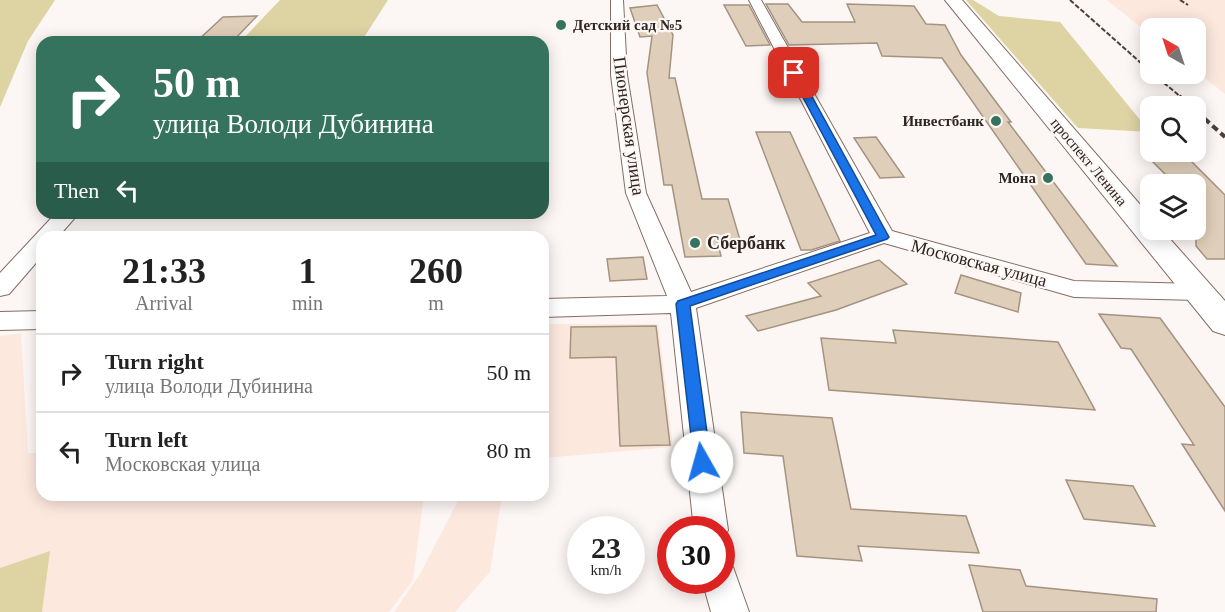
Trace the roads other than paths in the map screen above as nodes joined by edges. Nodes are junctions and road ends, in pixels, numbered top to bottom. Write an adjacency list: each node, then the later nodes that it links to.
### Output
1 (617, 0): 10 (street, Пионерская улица)
2 (755, 0): 6 (street)
3 (953, 0): 9 (main road, проспект Ленина)
4 (62, 219): 5 (street)
5 (52, 231)
6 (883, 237): 9 (street, Московская улица); 10 (street)
7 (36, 249): 8 (street)
8 (0, 288)
9 (1199, 292): 14 (main road, проспект Ленина)
10 (683, 304): 11 (street); 15 (street, Пионерская улица)
11 (549, 308)
12 (36, 320): 13 (street)
13 (0, 321)
14 (1225, 323)
15 (709, 516)
16 (724, 594): 17 (street)
17 (730, 612)

